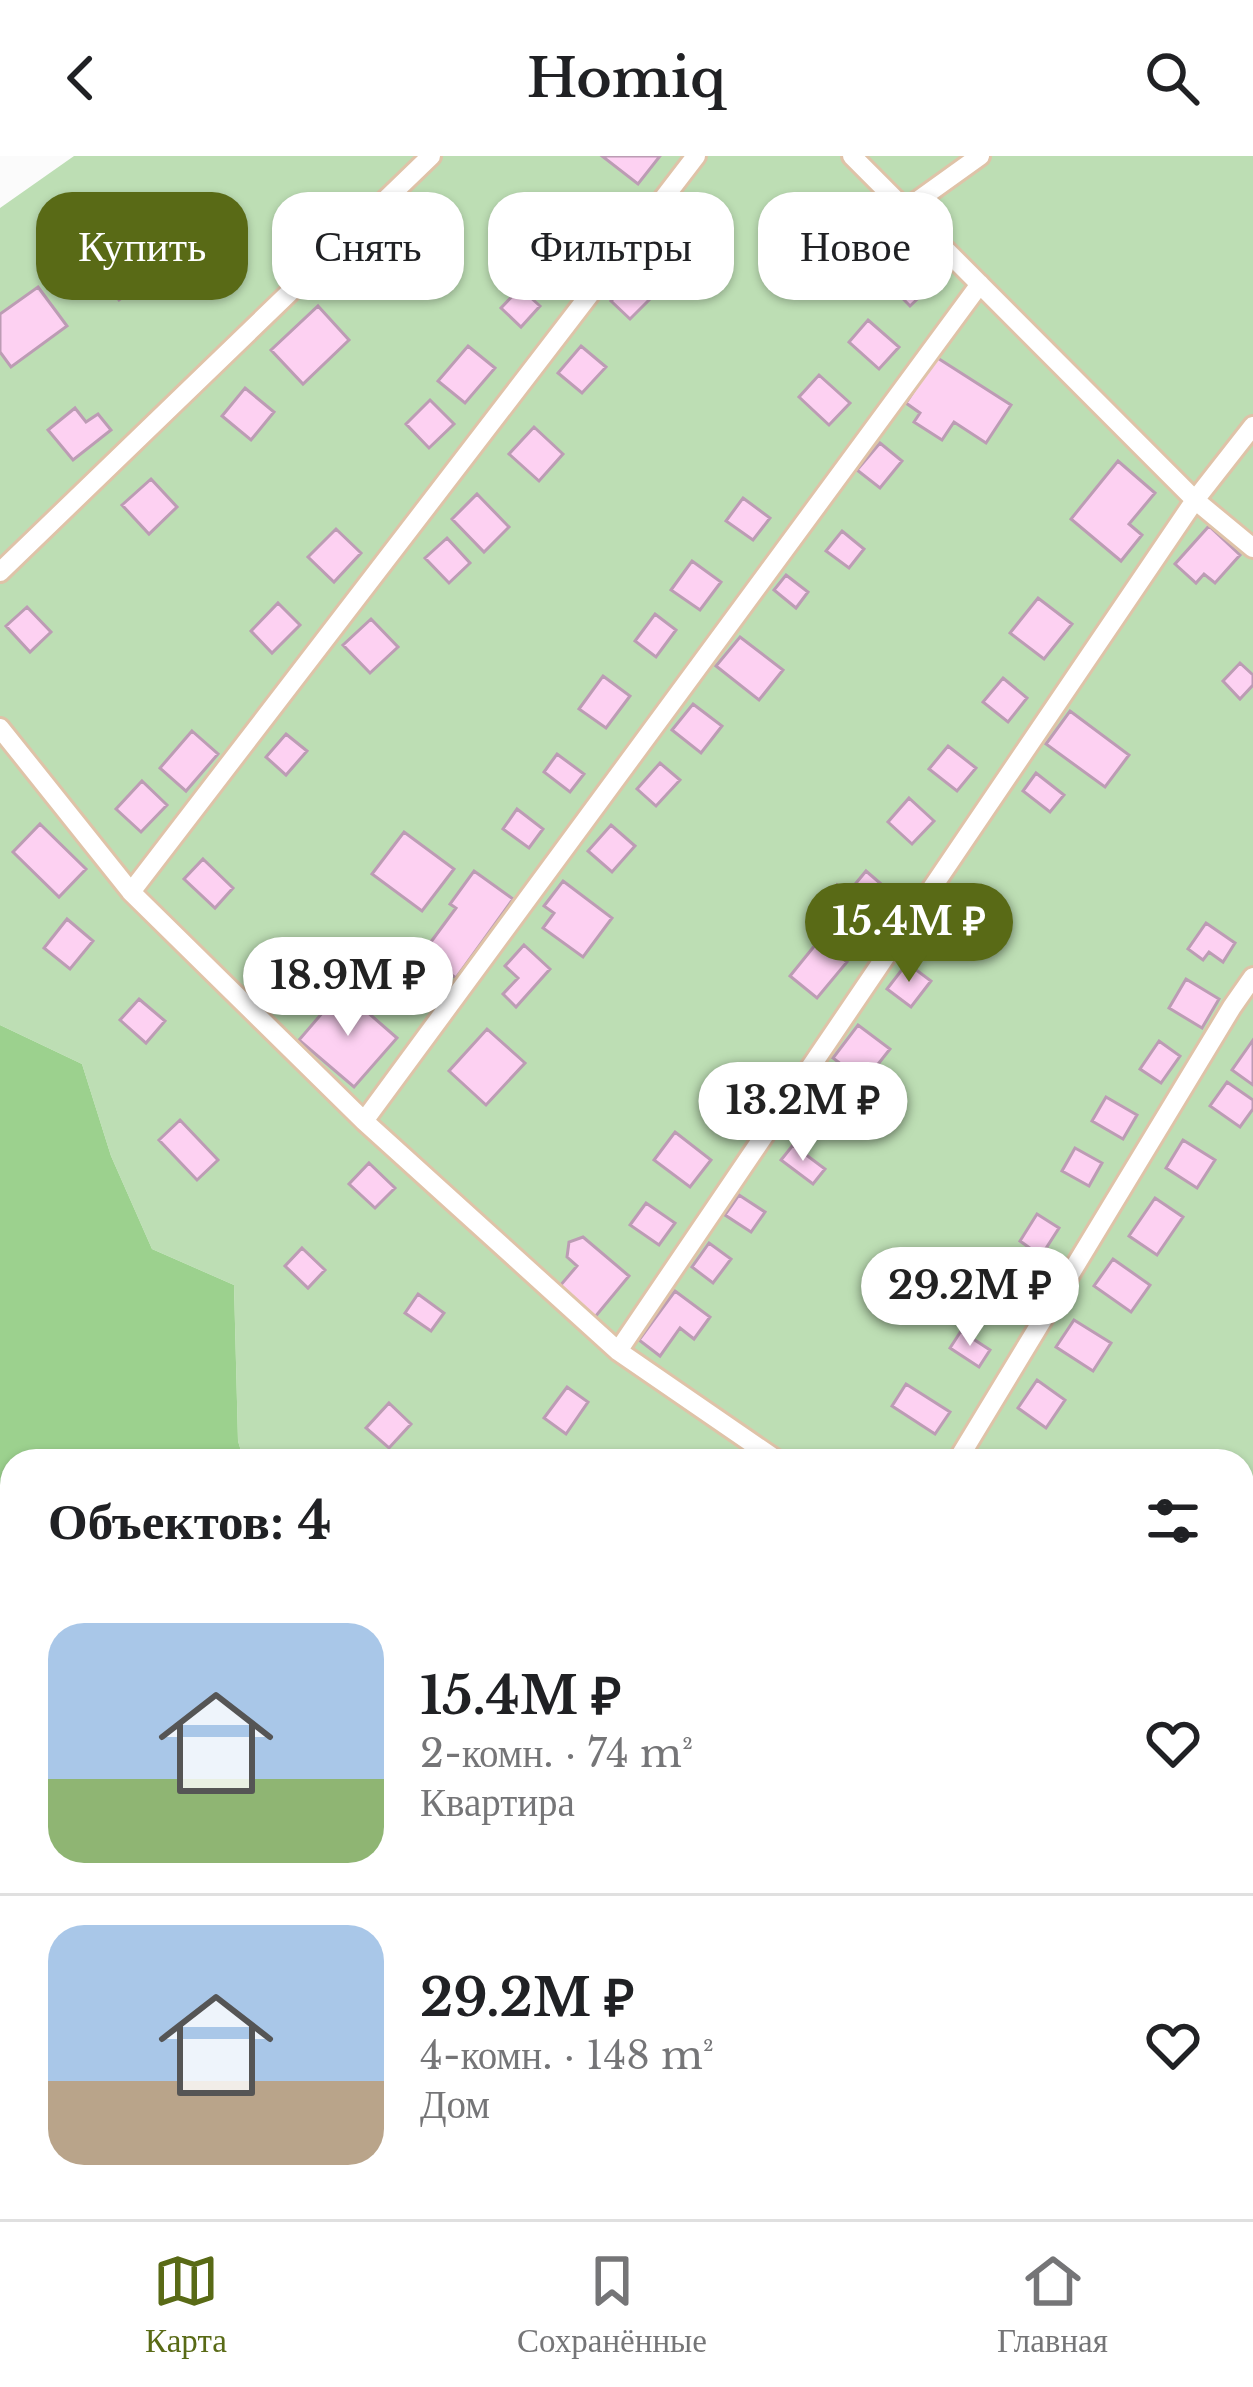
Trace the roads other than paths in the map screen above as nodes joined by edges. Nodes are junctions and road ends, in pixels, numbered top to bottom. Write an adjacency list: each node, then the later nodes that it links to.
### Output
1 (431, 156): 12 (lane)
2 (696, 156): 14 (lane)
3 (852, 156): 5 (lane)
4 (980, 156): 6 (lane)
5 (889, 192)
6 (930, 192)
7 (953, 257): 8 (lane)
8 (980, 284): 10 (lane); 16 (lane)
9 (1253, 426): 10 (lane)
10 (1195, 500): 11 (lane); 17 (lane)
11 (1253, 548)
12 (0, 572)
13 (0, 728): 14 (lane)
14 (131, 892): 16 (lane)
15 (1253, 977): 19 (lane)
16 (364, 1121): 17 (lane)
17 (619, 1352): 18 (lane)
18 (760, 1449)
19 (964, 1449)

